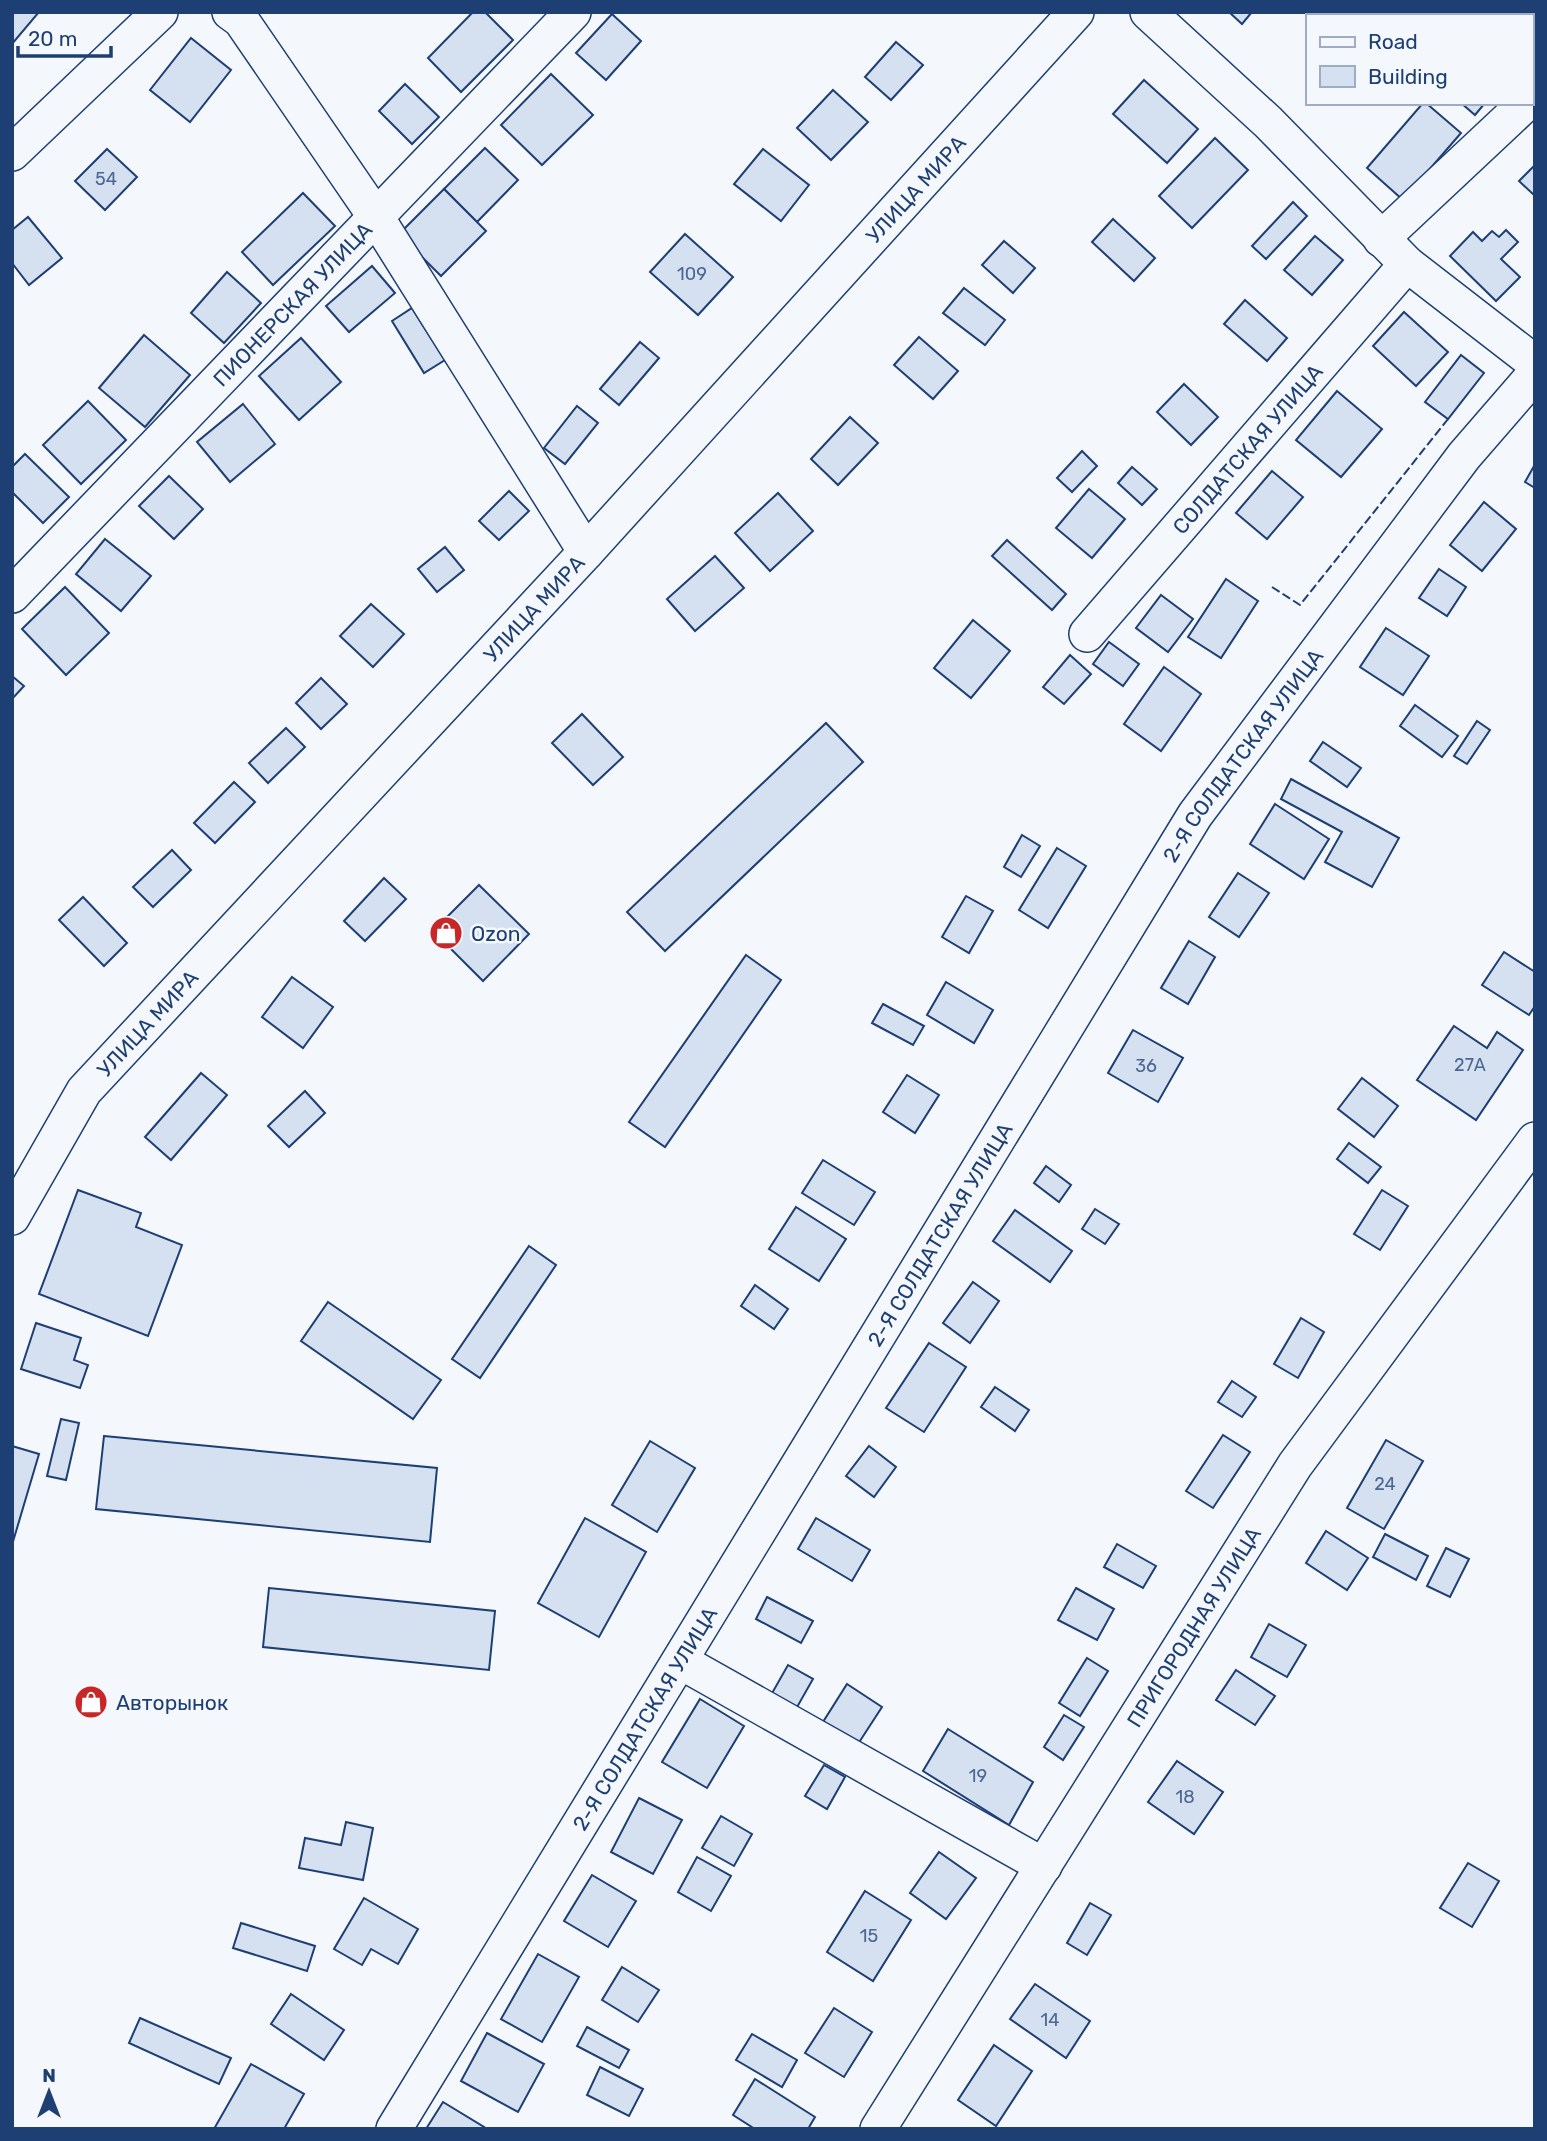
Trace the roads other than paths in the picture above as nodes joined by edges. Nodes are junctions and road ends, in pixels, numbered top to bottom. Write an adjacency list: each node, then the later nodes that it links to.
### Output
1 (160, 12): 7 (street)
2 (230, 12): 8 (street)
3 (573, 12): 8 (street, ПИОНЕРСКАЯ УЛИЦА)
4 (1076, 12): 13 (street, УЛИЦА МИРА)
5 (1148, 12): 9 (street)
6 (1524, 105): 9 (street)
7 (12, 153)
8 (376, 217): 13 (street); 14 (street, ПИОНЕРСКАЯ УЛИЦА)
9 (1381, 239): 10 (street)
10 (1407, 264): 11 (street); 15 (street, СОЛДАТСКАЯ УЛИЦА)
11 (1535, 363)
12 (1535, 374): 18 (street, 2-Я СОЛДАТСКАЯ УЛИЦА)
13 (586, 552): 17 (street, УЛИЦА МИРА)
14 (12, 595)
15 (1087, 634)
16 (1535, 1140): 19 (street, ПРИГОРОДНАЯ УЛИЦА)
17 (12, 1217)
18 (680, 1661): 19 (street); 20 (street, 2-Я СОЛДАТСКАЯ УЛИЦА)
19 (1044, 1866): 21 (street, ПРИГОРОДНАЯ УЛИЦА)
20 (394, 2129)
21 (878, 2129)

